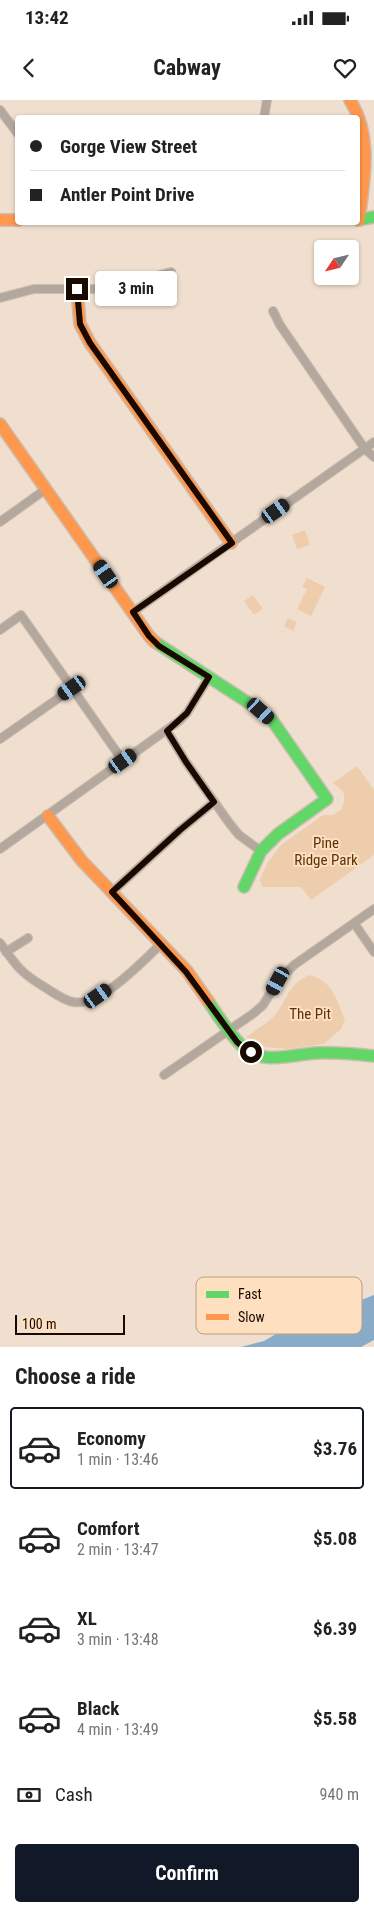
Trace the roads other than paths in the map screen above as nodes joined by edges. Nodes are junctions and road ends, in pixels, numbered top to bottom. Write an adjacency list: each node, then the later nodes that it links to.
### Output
1 (267, 100): 4 (street)
2 (350, 100): 5 (street)
3 (0, 110): 7 (street)
4 (264, 115)
5 (358, 115)
6 (360, 119): 10 (street)
7 (15, 130)
8 (0, 220): 9 (street)
9 (15, 220)
10 (366, 220)
11 (170, 272): 12 (street)
12 (77, 289): 13 (street); 21 (street)
13 (0, 298)
14 (273, 311): 17 (street)
15 (0, 424): 19 (street)
16 (374, 442): 17 (street)
17 (365, 448): 18 (street); 21 (street)
18 (374, 457)
19 (46, 489): 20 (street); 22 (street)
20 (0, 522)
21 (232, 543): 22 (street)
22 (133, 612): 24 (street)
23 (0, 630): 25 (street)
24 (209, 677): 26 (street); 32 (street)
25 (72, 688): 27 (street); 28 (street)
26 (167, 731): 28 (street); 29 (street)
27 (0, 739)
28 (123, 761): 30 (street)
29 (214, 802): 32 (street); 34 (street)
30 (48, 816): 31 (street); 34 (street)
31 (0, 849)
32 (261, 851): 33 (street)
33 (244, 887)
34 (112, 892): 39 (street)
35 (374, 909): 36 (street)
36 (354, 923): 41 (street); 42 (street)
37 (28, 938): 40 (street)
38 (0, 943): 40 (street)
39 (161, 944): 40 (street); 42 (street)
40 (6, 952)
41 (374, 952)
42 (229, 1031): 43 (street); 44 (street)
43 (374, 1056)
44 (164, 1075)

